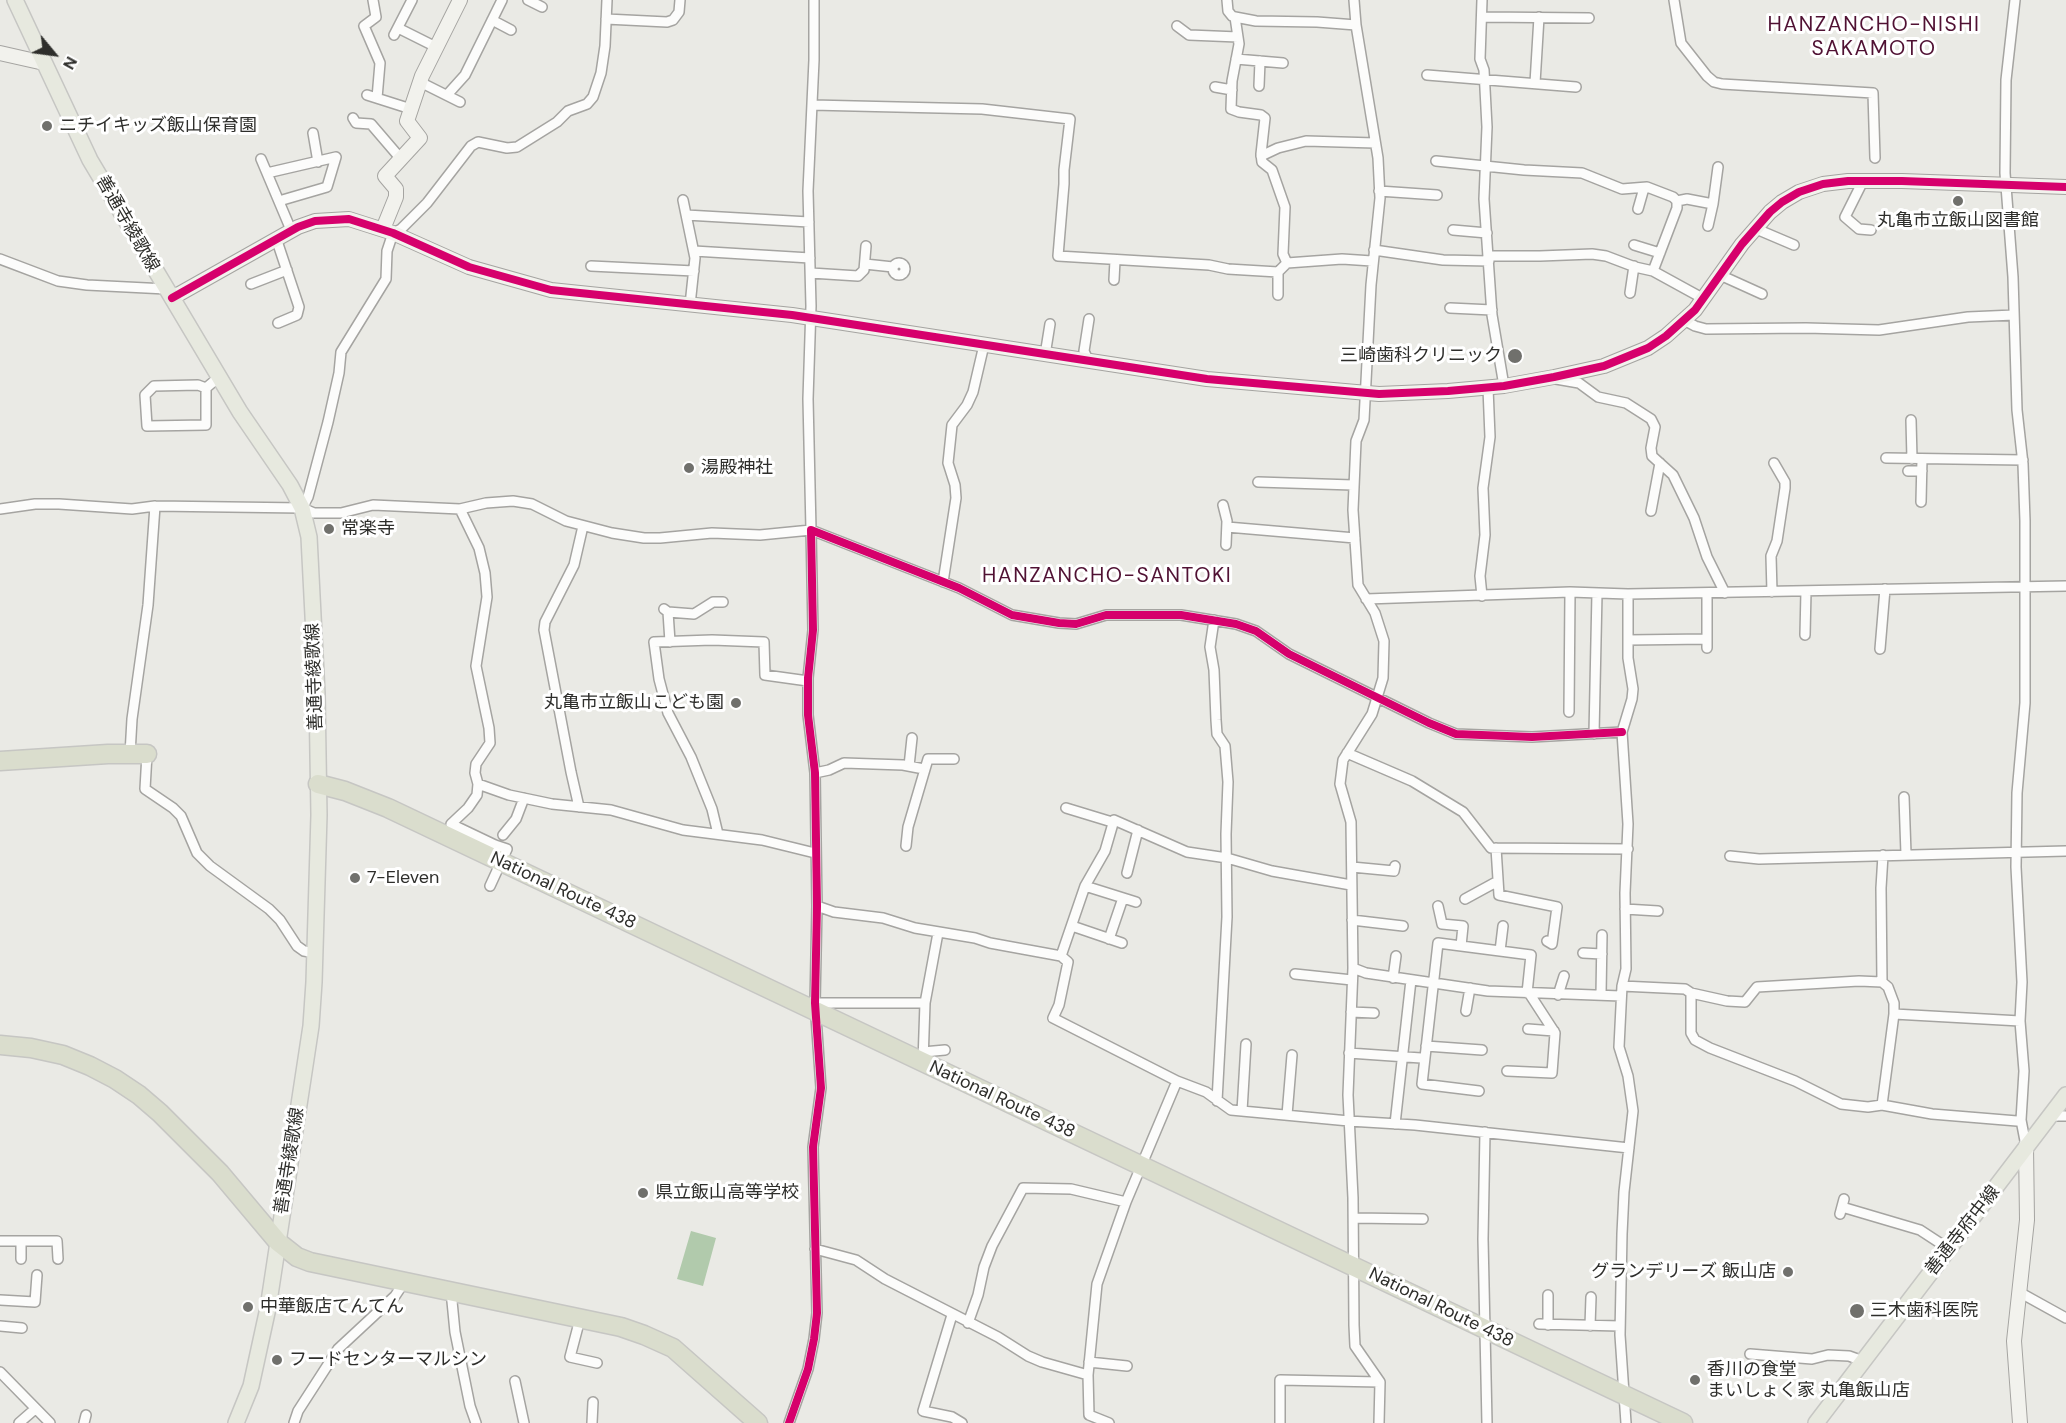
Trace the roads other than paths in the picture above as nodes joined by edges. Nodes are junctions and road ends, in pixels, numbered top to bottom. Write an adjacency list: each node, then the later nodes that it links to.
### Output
1 (15, 0): 30 (main road, 善通寺綾歌線)
2 (373, 0): 43 (street)
3 (412, 0): 26 (street)
4 (460, 0): 26 (street)
5 (502, 0): 21 (street)
6 (528, 0): 15 (street)
7 (607, 0): 19 (street)
8 (680, 0): 19 (street)
9 (814, 0): 42 (street)
10 (1227, 0): 16 (street)
11 (1354, 0): 22 (street)
12 (1482, 0): 17 (street)
13 (1674, 0): 48 (street)
14 (2015, 0): 57 (street)
15 (542, 7)
16 (1235, 17): 22 (street); 25 (street)
17 (1482, 17): 18 (street); 33 (street)
18 (1539, 17): 20 (street); 35 (street)
19 (606, 18): 74 (street)
20 (1589, 18)
21 (492, 20): 24 (street); 40 (street)
22 (1356, 25): 46 (street)
23 (1177, 26): 25 (street)
24 (511, 30)
25 (1238, 37): 28 (street)
26 (436, 47): 34 (street)
27 (0, 53): 30 (street)
28 (1236, 59): 29 (street); 39 (street)
29 (1260, 61): 31 (street); 36 (street)
30 (44, 63): 100 (main road, 善通寺綾歌線)
31 (1283, 63)
32 (1427, 75): 33 (street)
33 (1485, 78): 35 (street); 53 (street)
34 (420, 82): 40 (street); 43 (street)
35 (1535, 83): 38 (street)
36 (1259, 86)
37 (1215, 87): 39 (street)
38 (1576, 87)
39 (1232, 90): 47 (street)
40 (447, 95): 41 (street)
41 (460, 102)
42 (812, 105): 68 (street); 86 (street)
43 (411, 109): 50 (street)
44 (353, 118): 50 (street)
45 (313, 132): 52 (street)
46 (1375, 143): 47 (street); 60 (street)
47 (1261, 156): 87 (street)
48 (1875, 158)
49 (261, 159): 55 (street)
50 (401, 159): 74 (street)
51 (1436, 161): 53 (street)
52 (318, 162): 55 (street); 63 (street)
53 (1486, 164): 59 (street); 75 (street)
54 (1718, 167): 65 (street)
55 (267, 173): 63 (street)
56 (1863, 181): 57 (street); 70 (street); 73 (street)
57 (2006, 184): 58 (street); 108 (street)
58 (2066, 187)
59 (1644, 188): 64 (street); 66 (street)
60 (1379, 191): 61 (street); 82 (street)
61 (1437, 195)
62 (683, 200): 67 (street)
63 (279, 201): 71 (street)
64 (1677, 201): 65 (street); 81 (street)
65 (1713, 204): 69 (street)
66 (1638, 209)
67 (686, 215): 68 (street); 80 (street)
68 (809, 222): 83 (street)
69 (1708, 226)
70 (1754, 228): 78 (street); 97 (street)
71 (291, 230): 74 (street); 76 (street)
72 (1453, 230): 75 (street)
73 (1871, 230)
74 (388, 231): 105 (street); 137 (street)
75 (1487, 233): 84 (street)
76 (276, 238): 92 (street); 100 (street)
77 (1634, 245): 81 (street)
78 (1794, 245)
79 (866, 246): 88 (street)
80 (694, 251): 83 (street); 93 (street)
81 (1660, 254): 94 (street)
82 (1373, 255): 84 (street); 87 (street); 122 (street)
83 (810, 258): 96 (street)
84 (1489, 258): 90 (street); 107 (street)
85 (0, 259): 100 (street)
86 (1115, 260): 95 (street); 98 (street)
87 (1287, 262): 95 (street)
88 (864, 264): 91 (street); 96 (street)
89 (591, 266): 93 (street)
90 (1634, 266): 94 (street); 101 (street)
91 (893, 267)
92 (287, 270): 99 (street); 112 (street)
93 (694, 271): 105 (street)
94 (1653, 271): 104 (street)
95 (1278, 272): 103 (street)
96 (811, 273): 109 (street)
97 (1720, 275): 102 (street); 104 (street)
98 (1114, 280)
99 (251, 284)
100 (169, 293): 117 (main road, 善通寺綾歌線)
101 (1630, 293)
102 (1762, 294)
103 (1278, 295)
104 (1704, 299): 111 (street)
105 (690, 305): 109 (street)
106 (1450, 308): 107 (street)
107 (1492, 310): 119 (street)
108 (2014, 315): 111 (street); 127 (street)
109 (811, 318): 114 (street); 143 (street)
110 (1089, 319): 116 (street)
111 (1684, 320): 118 (street)
112 (278, 322)
113 (1050, 324): 115 (street)
114 (984, 345): 115 (street); 146 (street)
115 (1045, 355): 116 (street)
116 (1089, 362): 122 (street)
117 (219, 377): 120 (street); 137 (main road, 善通寺綾歌線)
118 (1551, 378): 119 (street); 128 (street)
119 (1504, 386): 121 (street)
120 (206, 388): 120 (street)
121 (1488, 388): 122 (street); 157 (street)
122 (1366, 393): 133 (street)
123 (1911, 420): 125 (street)
124 (1886, 458): 125 (street)
125 (1912, 459): 126 (street)
126 (1922, 459): 127 (street); 131 (street)
127 (2023, 460): 148 (street)
128 (1660, 463): 140 (street); 155 (street)
129 (1774, 463): 152 (street)
130 (1908, 471): 131 (street)
131 (1922, 471): 134 (street)
132 (1258, 482): 133 (street)
133 (1353, 485): 144 (street)
134 (1921, 502)
135 (1223, 505): 142 (street)
136 (155, 506): 137 (street); 138 (street); 172 (street)
137 (302, 508): 139 (street); 179 (main road, 善通寺綾歌線)
138 (0, 509)
139 (460, 509): 141 (street); 178 (street)
140 (1651, 511)
141 (584, 526): 143 (street); 182 (street)
142 (1227, 527): 144 (street); 145 (street)
143 (811, 530): 146 (street); 165 (street)
144 (1355, 538): 158 (street)
145 (1226, 544)
146 (942, 582): 160 (street)
147 (2066, 586): 148 (street)
148 (2025, 588): 149 (street); 191 (street)
149 (1885, 589): 150 (street); 164 (street)
150 (1806, 591): 152 (street); 161 (street)
151 (1570, 592): 153 (street); 157 (street); 167 (street)
152 (1772, 592): 155 (street)
153 (1597, 593): 156 (street); 169 (street)
154 (1707, 593): 155 (street); 156 (street); 162 (street)
155 (1725, 593)
156 (1628, 594): 162 (street)
157 (1482, 596): 158 (street)
158 (1366, 599): 166 (street)
159 (723, 602): 163 (street)
160 (1214, 620): 166 (street); 197 (street)
161 (1805, 635)
162 (1628, 640): 168 (street)
163 (670, 642): 165 (street); 186 (street)
164 (1880, 649)
165 (808, 681): 177 (street)
166 (1376, 696): 169 (street); 171 (street)
167 (1569, 712)
168 (1622, 732): 169 (street); 190 (street)
169 (1594, 734)
170 (912, 738): 175 (street)
171 (1347, 753): 189 (street); 199 (street)
172 (138, 754): 174 (highway); 223 (street)
173 (954, 759): 176 (street)
174 (0, 761)
175 (909, 766): 176 (street); 177 (street)
176 (924, 769): 188 (street)
177 (814, 773): 193 (street)
178 (478, 784): 181 (street); 200 (street)
179 (318, 789): 200 (highway, National Route 438); 223 (main road, 善通寺綾歌線)
180 (1904, 797): 194 (street)
181 (524, 798): 182 (street); 187 (street)
182 (579, 807): 186 (street)
183 (1066, 808): 184 (street)
184 (1112, 822): 185 (street); 204 (street)
185 (1138, 830): 197 (street); 201 (street)
186 (718, 834): 193 (street)
187 (503, 835)
188 (906, 846)
189 (1496, 848): 190 (street); 202 (street)
190 (1628, 849): 210 (street)
191 (2016, 851): 192 (street); 194 (street); 249 (street)
192 (2066, 851)
193 (815, 853): 208 (street)
194 (1906, 854): 195 (street)
195 (1883, 855): 196 (street); 235 (street)
196 (1730, 856)
197 (1227, 858): 203 (street); 266 (street)
198 (1395, 866): 199 (street)
199 (1352, 867): 203 (street)
200 (496, 873): 245 (highway, National Route 438)
201 (1127, 873)
202 (1498, 881): 206 (street); 219 (street)
203 (1351, 885): 212 (street)
204 (1085, 886): 205 (street); 213 (street)
205 (1123, 898): 207 (street); 218 (street)
206 (1465, 899)
207 (1136, 902)
208 (817, 906): 216 (street); 245 (street)
209 (1438, 906): 221 (street)
210 (1625, 909): 211 (street); 236 (street)
211 (1659, 911)
212 (1352, 920): 214 (street); 228 (street)
213 (1072, 926): 218 (street); 226 (street)
214 (1403, 926)
215 (1503, 926): 222 (street)
216 (938, 933): 226 (street); 243 (street)
217 (1602, 935): 225 (street)
218 (1109, 939): 220 (street)
219 (1547, 941)
220 (1122, 943)
221 (1461, 946): 222 (street); 234 (street)
222 (1500, 951): 238 (street)
223 (315, 953): 285 (main road, 善通寺綾歌線)
224 (1582, 953): 225 (street)
225 (1602, 954): 241 (street)
226 (1061, 956): 263 (street)
227 (1396, 956): 231 (street)
228 (1353, 968): 231 (street); 232 (street)
229 (1295, 974): 232 (street)
230 (1564, 976): 240 (street)
231 (1393, 978): 233 (street)
232 (1352, 980): 246 (street)
233 (1411, 980): 234 (street); 260 (street)
234 (1433, 982): 237 (street); 254 (street)
235 (1882, 982): 239 (street); 248 (street)
236 (1622, 986): 239 (street); 242 (street)
237 (1470, 988): 238 (street); 244 (street)
238 (1528, 993): 240 (street); 251 (street)
239 (1691, 993): 267 (street)
240 (1558, 995): 241 (street)
241 (1600, 995): 242 (street)
242 (1621, 996): 277 (street)
243 (925, 1003): 245 (street); 259 (street)
244 (1466, 1011)
245 (816, 1012): 259 (highway, National Route 438); 278 (highway, National Route 438); 286 (street)
246 (1351, 1012): 247 (street); 257 (street)
247 (1374, 1013)
248 (1894, 1014): 249 (street); 267 (street)
249 (2020, 1022): 272 (street)
250 (1528, 1029): 251 (street)
251 (1554, 1031): 262 (street)
252 (1246, 1044): 268 (street)
253 (0, 1045): 285 (highway)
254 (1426, 1046): 256 (street); 264 (street)
255 (945, 1050): 259 (street)
256 (1482, 1050)
257 (1348, 1053): 260 (street); 273 (street)
258 (1292, 1055): 269 (street)
259 (923, 1057): 278 (highway, National Route 438)
260 (1402, 1057): 261 (street); 274 (street)
261 (1421, 1058)
262 (1507, 1071)
263 (1177, 1081): 266 (street); 278 (street)
264 (1479, 1091)
265 (2066, 1095): 270 (main road, 善通寺府中線)
266 (1217, 1101): 268 (street)
267 (1882, 1105): 272 (street)
268 (1242, 1111): 269 (street)
269 (1287, 1115): 273 (street)
270 (2050, 1116): 271 (street); 276 (main road, 善通寺府中線)
271 (2066, 1116)
272 (2021, 1120): 276 (street)
273 (1349, 1121): 274 (street); 281 (street)
274 (1395, 1124): 275 (street)
275 (1485, 1132): 277 (street); 306 (street)
276 (2026, 1146): 287 (main road, 善通寺府中線); 294 (street)
277 (1629, 1148): 304 (street)
278 (1139, 1170): 279 (street); 290 (highway, National Route 438)
279 (1126, 1202): 301 (street); 309 (street)
280 (1842, 1207): 287 (street)
281 (1354, 1218): 282 (street); 290 (street)
282 (1423, 1220)
283 (0, 1241): 284 (street)
284 (21, 1241): 288 (street); 289 (street)
285 (278, 1242): 292 (highway); 321 (main road, 善通寺綾歌線)
286 (815, 1249): 298 (street); 327 (street)
287 (1949, 1249): 308 (main road, 善通寺府中線)
288 (21, 1259)
289 (58, 1259)
290 (1354, 1272): 306 (highway, National Route 438); 315 (street)
291 (37, 1275): 297 (street)
292 (405, 1281): 293 (highway); 322 (street)
293 (451, 1291): 300 (highway); 323 (street)
294 (2019, 1292): 299 (street); 336 (street)
295 (1548, 1295): 303 (street)
296 (1591, 1297): 303 (street)
297 (0, 1300)
298 (952, 1315): 301 (street); 328 (street)
299 (2066, 1318)
300 (579, 1319): 310 (street); 326 (highway)
301 (968, 1323): 312 (street)
302 (0, 1326): 305 (street)
303 (1590, 1326): 304 (street)
304 (1620, 1326): 318 (street)
305 (22, 1328)
306 (1486, 1335): 318 (highway, National Route 438); 332 (street)
307 (1750, 1354): 308 (street)
308 (1863, 1360): 335 (main road, 善通寺府中線)
309 (1089, 1362): 311 (street); 312 (street)
310 (597, 1363)
311 (1127, 1366)
312 (1088, 1375): 329 (street)
313 (2, 1377): 317 (street)
314 (515, 1381): 324 (street)
315 (1380, 1382): 330 (street); 331 (street)
316 (593, 1402): 325 (street)
317 (35, 1409): 319 (street); 320 (street)
318 (1625, 1409): 333 (highway, National Route 438); 334 (highway, National Route 438)
319 (20, 1423)
320 (50, 1423)
321 (236, 1423)
322 (294, 1423)
323 (476, 1423)
324 (524, 1423)
325 (592, 1423)
326 (758, 1423)
327 (789, 1423)
328 (962, 1423)
329 (1109, 1423)
330 (1280, 1423)
331 (1379, 1423)
332 (1487, 1423)
333 (1659, 1423)
334 (1683, 1423)
335 (1816, 1423)
336 (2020, 1423)

